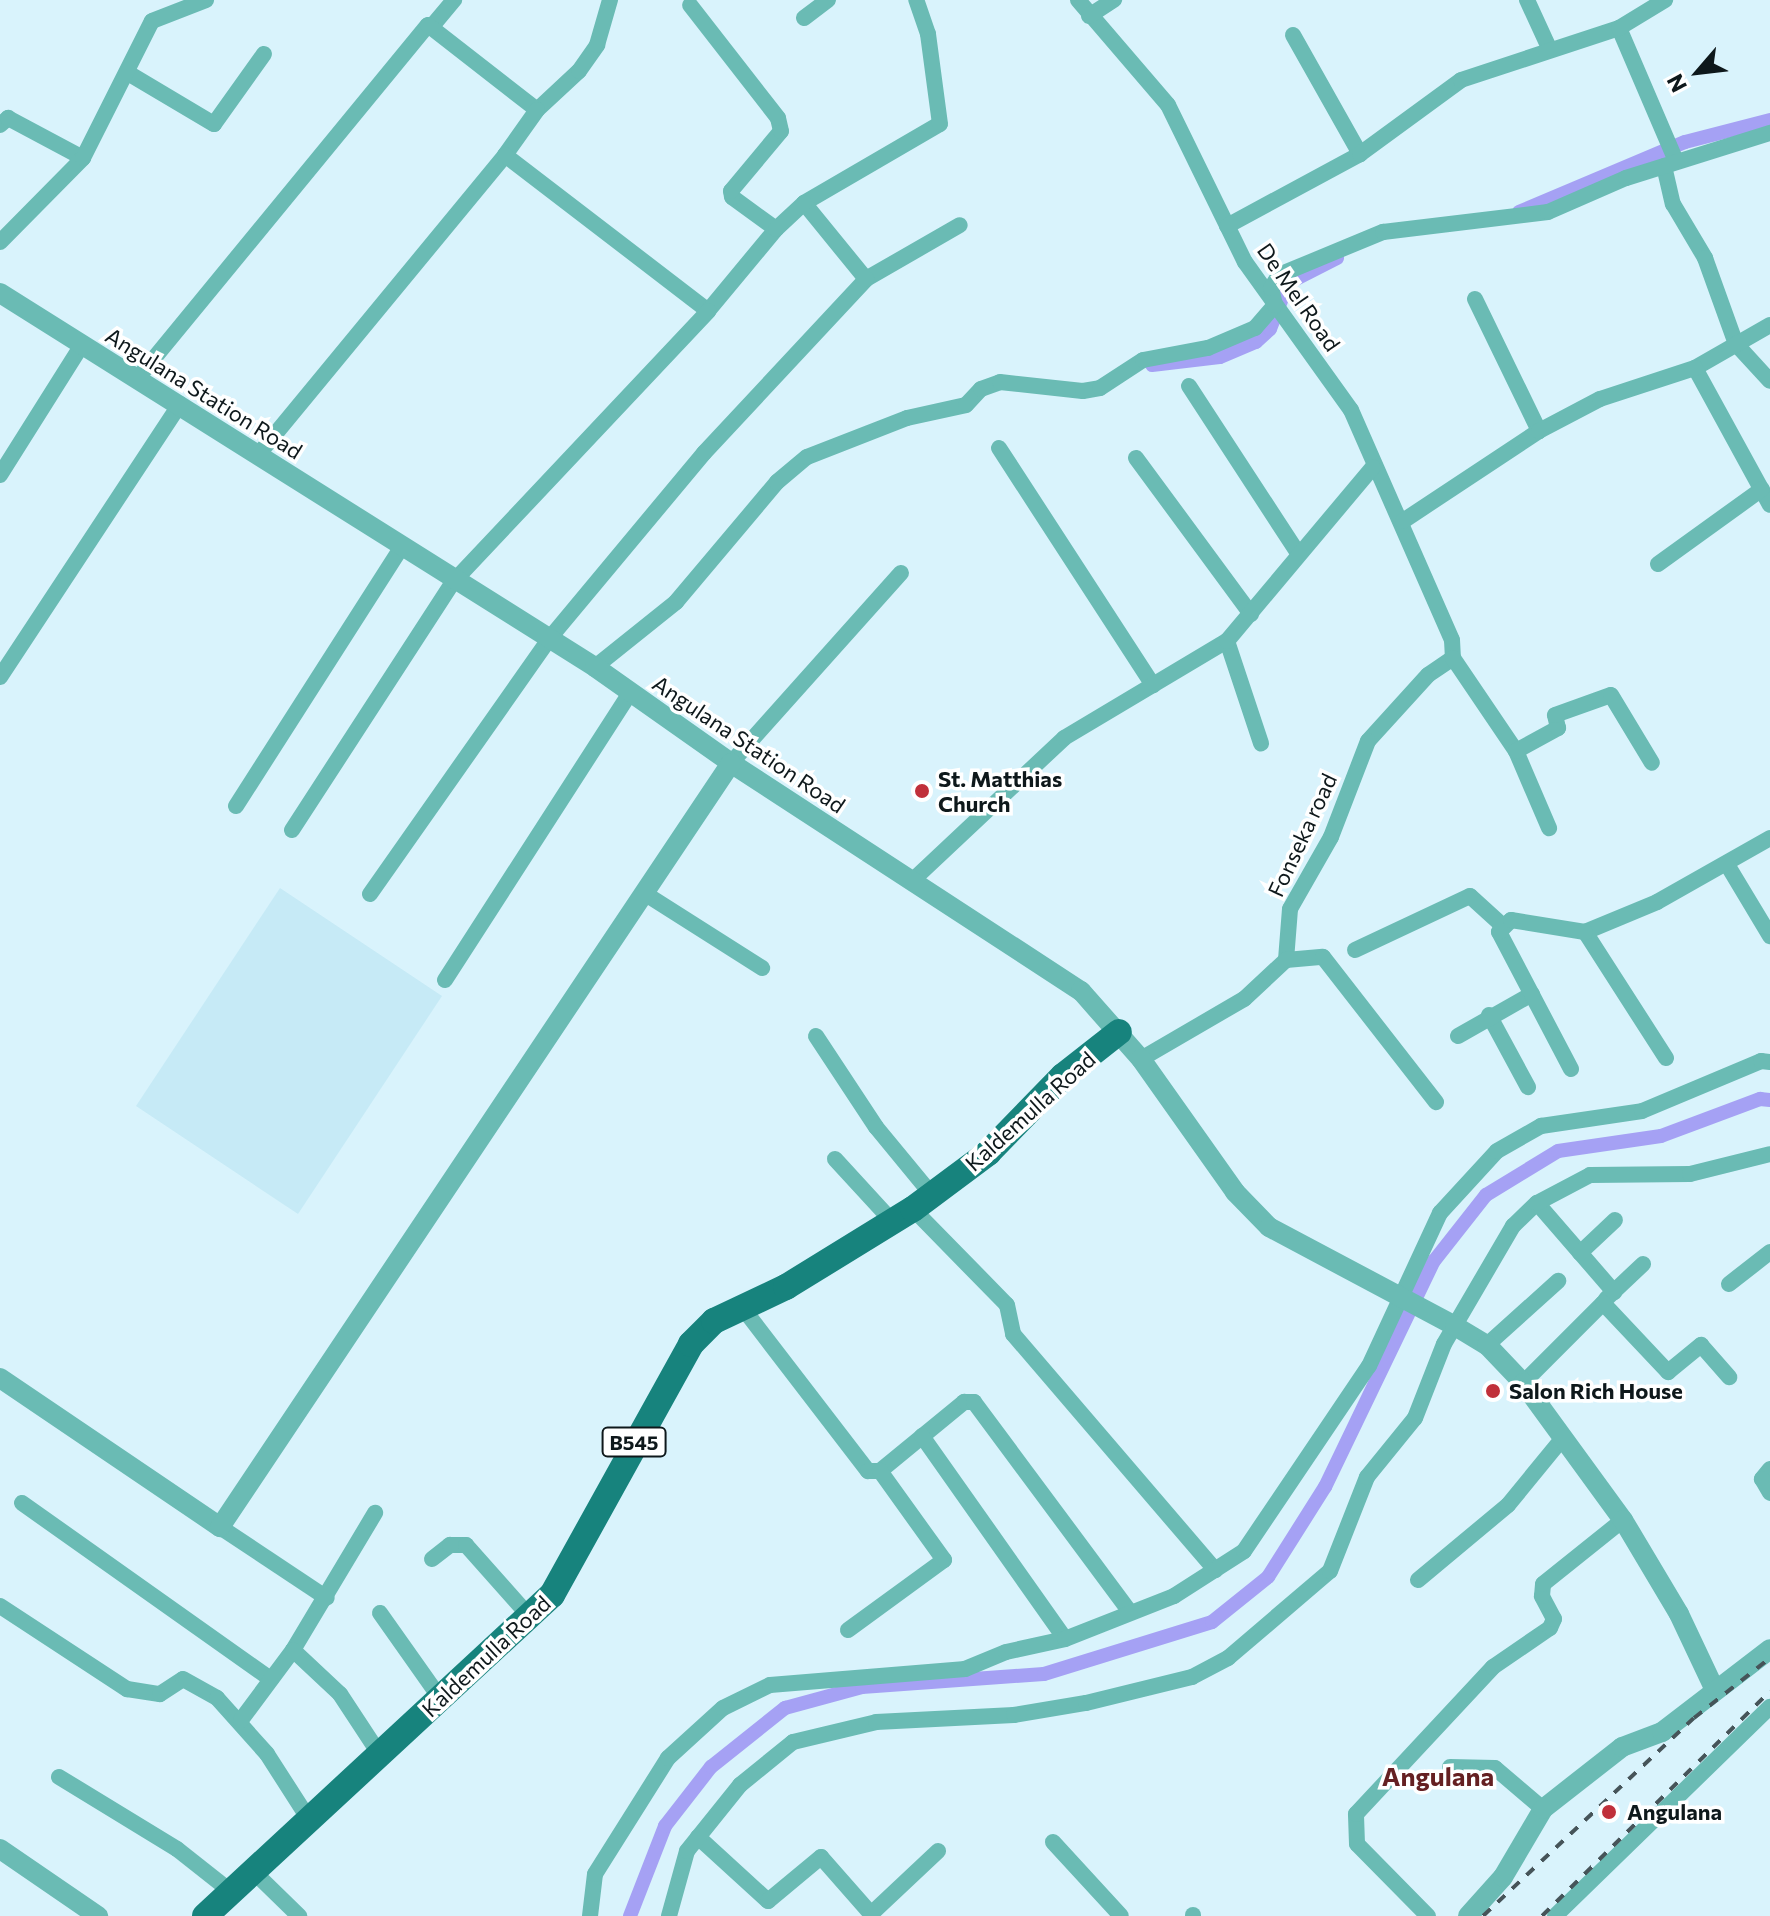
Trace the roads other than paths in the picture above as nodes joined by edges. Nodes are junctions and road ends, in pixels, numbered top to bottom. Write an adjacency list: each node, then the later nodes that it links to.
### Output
1 (206, 0): 18 (street)
2 (454, 0): 13 (street)
3 (610, 0): 19 (street)
4 (828, 0): 12 (street)
5 (916, 0): 26 (street)
6 (1078, 0): 11 (street, De Mel Road)
7 (1114, 0): 11 (street)
8 (1527, 0): 16 (street)
9 (1665, 0): 14 (street)
10 (690, 5): 29 (street)
11 (1089, 16): 28 (street, De Mel Road)
12 (804, 18)
13 (433, 25): 19 (street); 40 (street)
14 (1619, 28): 16 (street); 25 (street)
15 (1293, 35): 22 (street)
16 (1550, 50): 22 (street)
17 (264, 54): 18 (street)
18 (128, 73): 24 (street)
19 (537, 110): 23 (street)
20 (0, 125): 24 (street)
21 (1770, 133): 25 (street)
22 (1360, 154): 28 (street)
23 (505, 155): 35 (street); 46 (street)
24 (83, 158): 30 (street)
25 (1670, 164): 34 (street); 37 (street)
26 (804, 203): 29 (street); 31 (street)
27 (960, 225): 31 (street)
28 (1227, 226): 34 (street, De Mel Road)
29 (776, 229): 35 (street)
30 (0, 242)
31 (866, 279): 59 (street)
32 (0, 293): 38 (street, Angulana Station Road)
33 (1475, 299): 44 (street)
34 (1275, 305): 48 (street, De Mel Road); 62 (street)
35 (708, 311): 57 (street)
36 (1770, 325): 37 (street)
37 (1736, 344): 39 (street); 41 (street)
38 (82, 345): 40 (street, Angulana Station Road); 49 (street)
39 (1695, 368): 44 (street); 50 (street)
40 (137, 379): 43 (street, Angulana Station Road)
41 (1770, 381)
42 (1189, 386): 54 (street)
43 (180, 404): 46 (street, Angulana Station Road); 63 (street)
44 (1539, 431): 52 (street)
45 (999, 448): 64 (street)
46 (258, 455): 53 (street, Angulana Station Road)
47 (1136, 458): 58 (street)
48 (1373, 467): 52 (street, De Mel Road); 54 (street)
49 (0, 475)
50 (1762, 489): 51 (street); 55 (street)
51 (1770, 505)
52 (1403, 521): 61 (street, De Mel Road)
53 (401, 548): 57 (street, Angulana Station Road); 70 (street)
54 (1298, 553): 58 (street)
55 (1658, 564)
56 (901, 573): 68 (street)
57 (454, 581): 59 (street, Angulana Station Road); 72 (street)
58 (1251, 614): 60 (street)
59 (549, 639): 62 (street, Angulana Station Road); 77 (street)
60 (1227, 641): 64 (street); 66 (street)
61 (1453, 658): 67 (street); 82 (street, Fonseka road)
62 (595, 667): 65 (street, Angulana Station Road)
63 (0, 677)
64 (1153, 685): 75 (street)
65 (630, 693): 68 (street, Angulana Station Road); 84 (street)
66 (1261, 743)
67 (1516, 751): 69 (street); 71 (street)
68 (731, 763): 75 (street, Angulana Station Road); 76 (street)
69 (1652, 763)
70 (236, 806)
71 (1549, 828)
72 (292, 830)
73 (1770, 838): 74 (street)
74 (1728, 866): 79 (street); 80 (street)
75 (913, 880): 87 (street, Angulana Station Road)
76 (644, 893): 83 (street); 122 (street)
77 (370, 894)
78 (1503, 926): 79 (street); 81 (street); 85 (street)
79 (1585, 932): 90 (street)
80 (1770, 936)
81 (1355, 950)
82 (1286, 960): 91 (street); 95 (street)
83 (762, 968)
84 (445, 980)
85 (1532, 994): 86 (street); 93 (street)
86 (1489, 1015): 89 (street); 94 (street)
87 (1119, 1032): 91 (street, Angulana Station Road); 99 (main road, Kaldemulla Road / B545)
88 (816, 1036): 99 (street)
89 (1458, 1036)
90 (1666, 1058)
91 (1141, 1059): 107 (street, Angulana Station Road)
92 (1770, 1062): 107 (street)
93 (1571, 1069)
94 (1528, 1087)
95 (1436, 1102)
96 (1770, 1154): 98 (street)
97 (835, 1159): 99 (street)
98 (1537, 1203): 102 (street); 109 (street)
99 (913, 1209): 108 (main road, Kaldemulla Road / B545); 124 (street)
100 (1615, 1220): 102 (street)
101 (1770, 1252): 105 (street)
102 (1580, 1253): 106 (street)
103 (1643, 1264): 106 (street)
104 (1558, 1281): 110 (street)
105 (1729, 1284)
106 (1609, 1297): 111 (street); 113 (street)
107 (1404, 1302): 109 (street); 124 (street)
108 (742, 1307): 117 (street); 130 (main road, Kaldemulla Road / B545)
109 (1448, 1322): 110 (street); 145 (street)
110 (1487, 1345): 113 (street)
111 (1729, 1377)
112 (0, 1378): 122 (street)
113 (1523, 1383): 115 (street)
114 (922, 1436): 117 (street); 128 (street); 132 (street)
115 (1562, 1439): 121 (street); 125 (street)
116 (1770, 1469): 118 (street)
117 (880, 1471): 131 (street)
118 (1770, 1493)
119 (22, 1503): 135 (street)
120 (375, 1513): 126 (street)
121 (1623, 1520): 136 (street); 158 (street)
122 (220, 1527): 126 (street)
123 (432, 1559): 130 (street)
124 (1215, 1570): 128 (street)
125 (1418, 1580)
126 (327, 1598): 134 (street)
127 (0, 1606): 139 (street)
128 (1129, 1611): 132 (street)
129 (380, 1613): 137 (street)
130 (529, 1616): 137 (main road, Kaldemulla Road / B545)
131 (848, 1630)
132 (1065, 1639): 156 (street)
133 (1770, 1649): 136 (street)
134 (293, 1650): 135 (street); 140 (street)
135 (271, 1679): 139 (street)
136 (1715, 1690): 143 (street)
137 (440, 1698): 140 (main road, Kaldemulla Road / B545)
138 (1770, 1707): 160 (street)
139 (241, 1720): 144 (street)
140 (380, 1755): 144 (main road, Kaldemulla Road / B545)
141 (1450, 1767): 143 (street)
142 (59, 1777): 150 (street)
143 (1543, 1809): 159 (street)
144 (310, 1821): 149 (main road, Kaldemulla Road / B545)
145 (698, 1837): 151 (street); 152 (street)
146 (1053, 1842): 157 (street)
147 (0, 1849): 153 (street)
148 (938, 1851): 152 (street)
149 (255, 1873): 150 (main road, Kaldemulla Road / B545); 155 (street)
150 (234, 1894): 154 (main road, Kaldemulla Road / B545)
151 (673, 1913)
152 (870, 1915)
153 (98, 1916)
154 (205, 1916)
155 (299, 1916)
156 (590, 1916)
157 (1121, 1916)
158 (1428, 1916)
159 (1468, 1916)
160 (1555, 1916)

